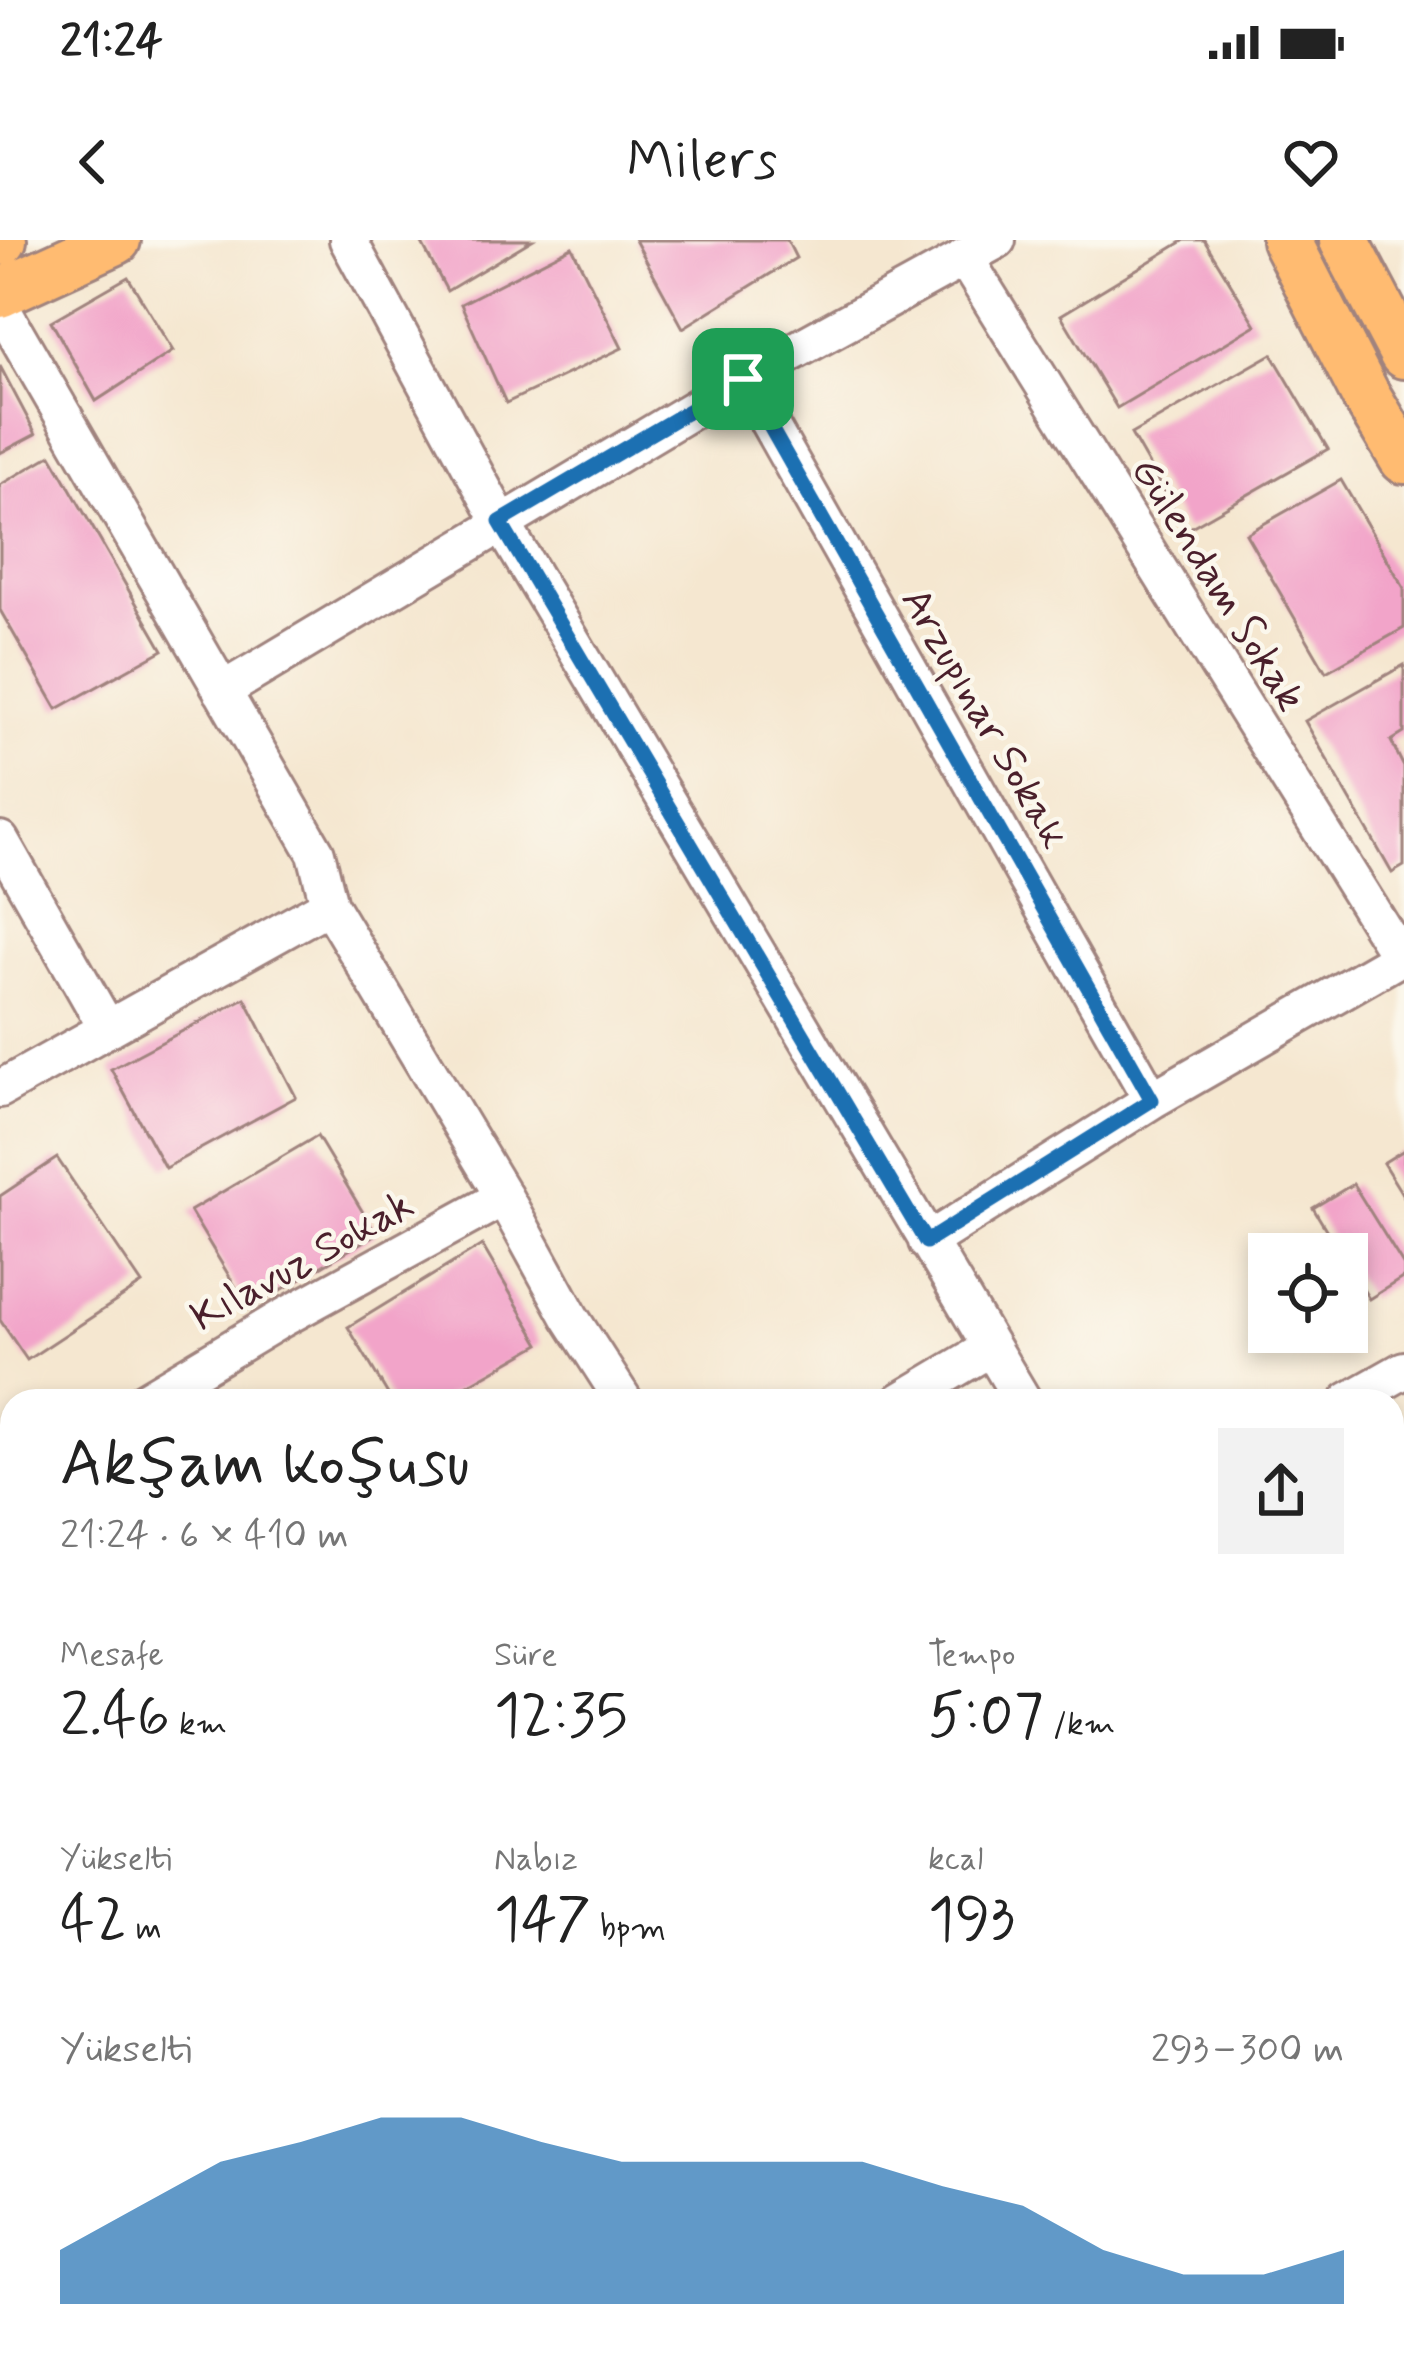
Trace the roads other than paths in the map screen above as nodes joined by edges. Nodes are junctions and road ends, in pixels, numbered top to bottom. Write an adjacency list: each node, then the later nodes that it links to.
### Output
1 (116, 240): 7 (main road)
2 (348, 240): 12 (street)
3 (997, 240): 6 (street)
4 (1286, 240): 11 (main road)
5 (1344, 240): 9 (main road)
6 (964, 257): 10 (street); 16 (street, Gülendam Sokak)
7 (0, 292)
8 (0, 306): 13 (street)
9 (1402, 347)
10 (743, 379): 12 (street); 19 (street, Arzupınar Sokak)
11 (1404, 459)
12 (500, 522): 13 (street); 21 (street)
13 (222, 691): 15 (street)
14 (0, 840): 17 (street)
15 (328, 905): 17 (street); 20 (street)
16 (1402, 956): 19 (street)
17 (107, 1028): 18 (street)
18 (0, 1088)
19 (1152, 1100): 21 (street)
20 (504, 1197): 24 (street, Kılavuz Sokak); 25 (street)
21 (926, 1242): 22 (street)
22 (990, 1348): 26 (street); 27 (street)
23 (1404, 1370): 28 (street)
24 (164, 1389)
25 (616, 1389)
26 (921, 1389)
27 (1016, 1389)
28 (1370, 1389)

